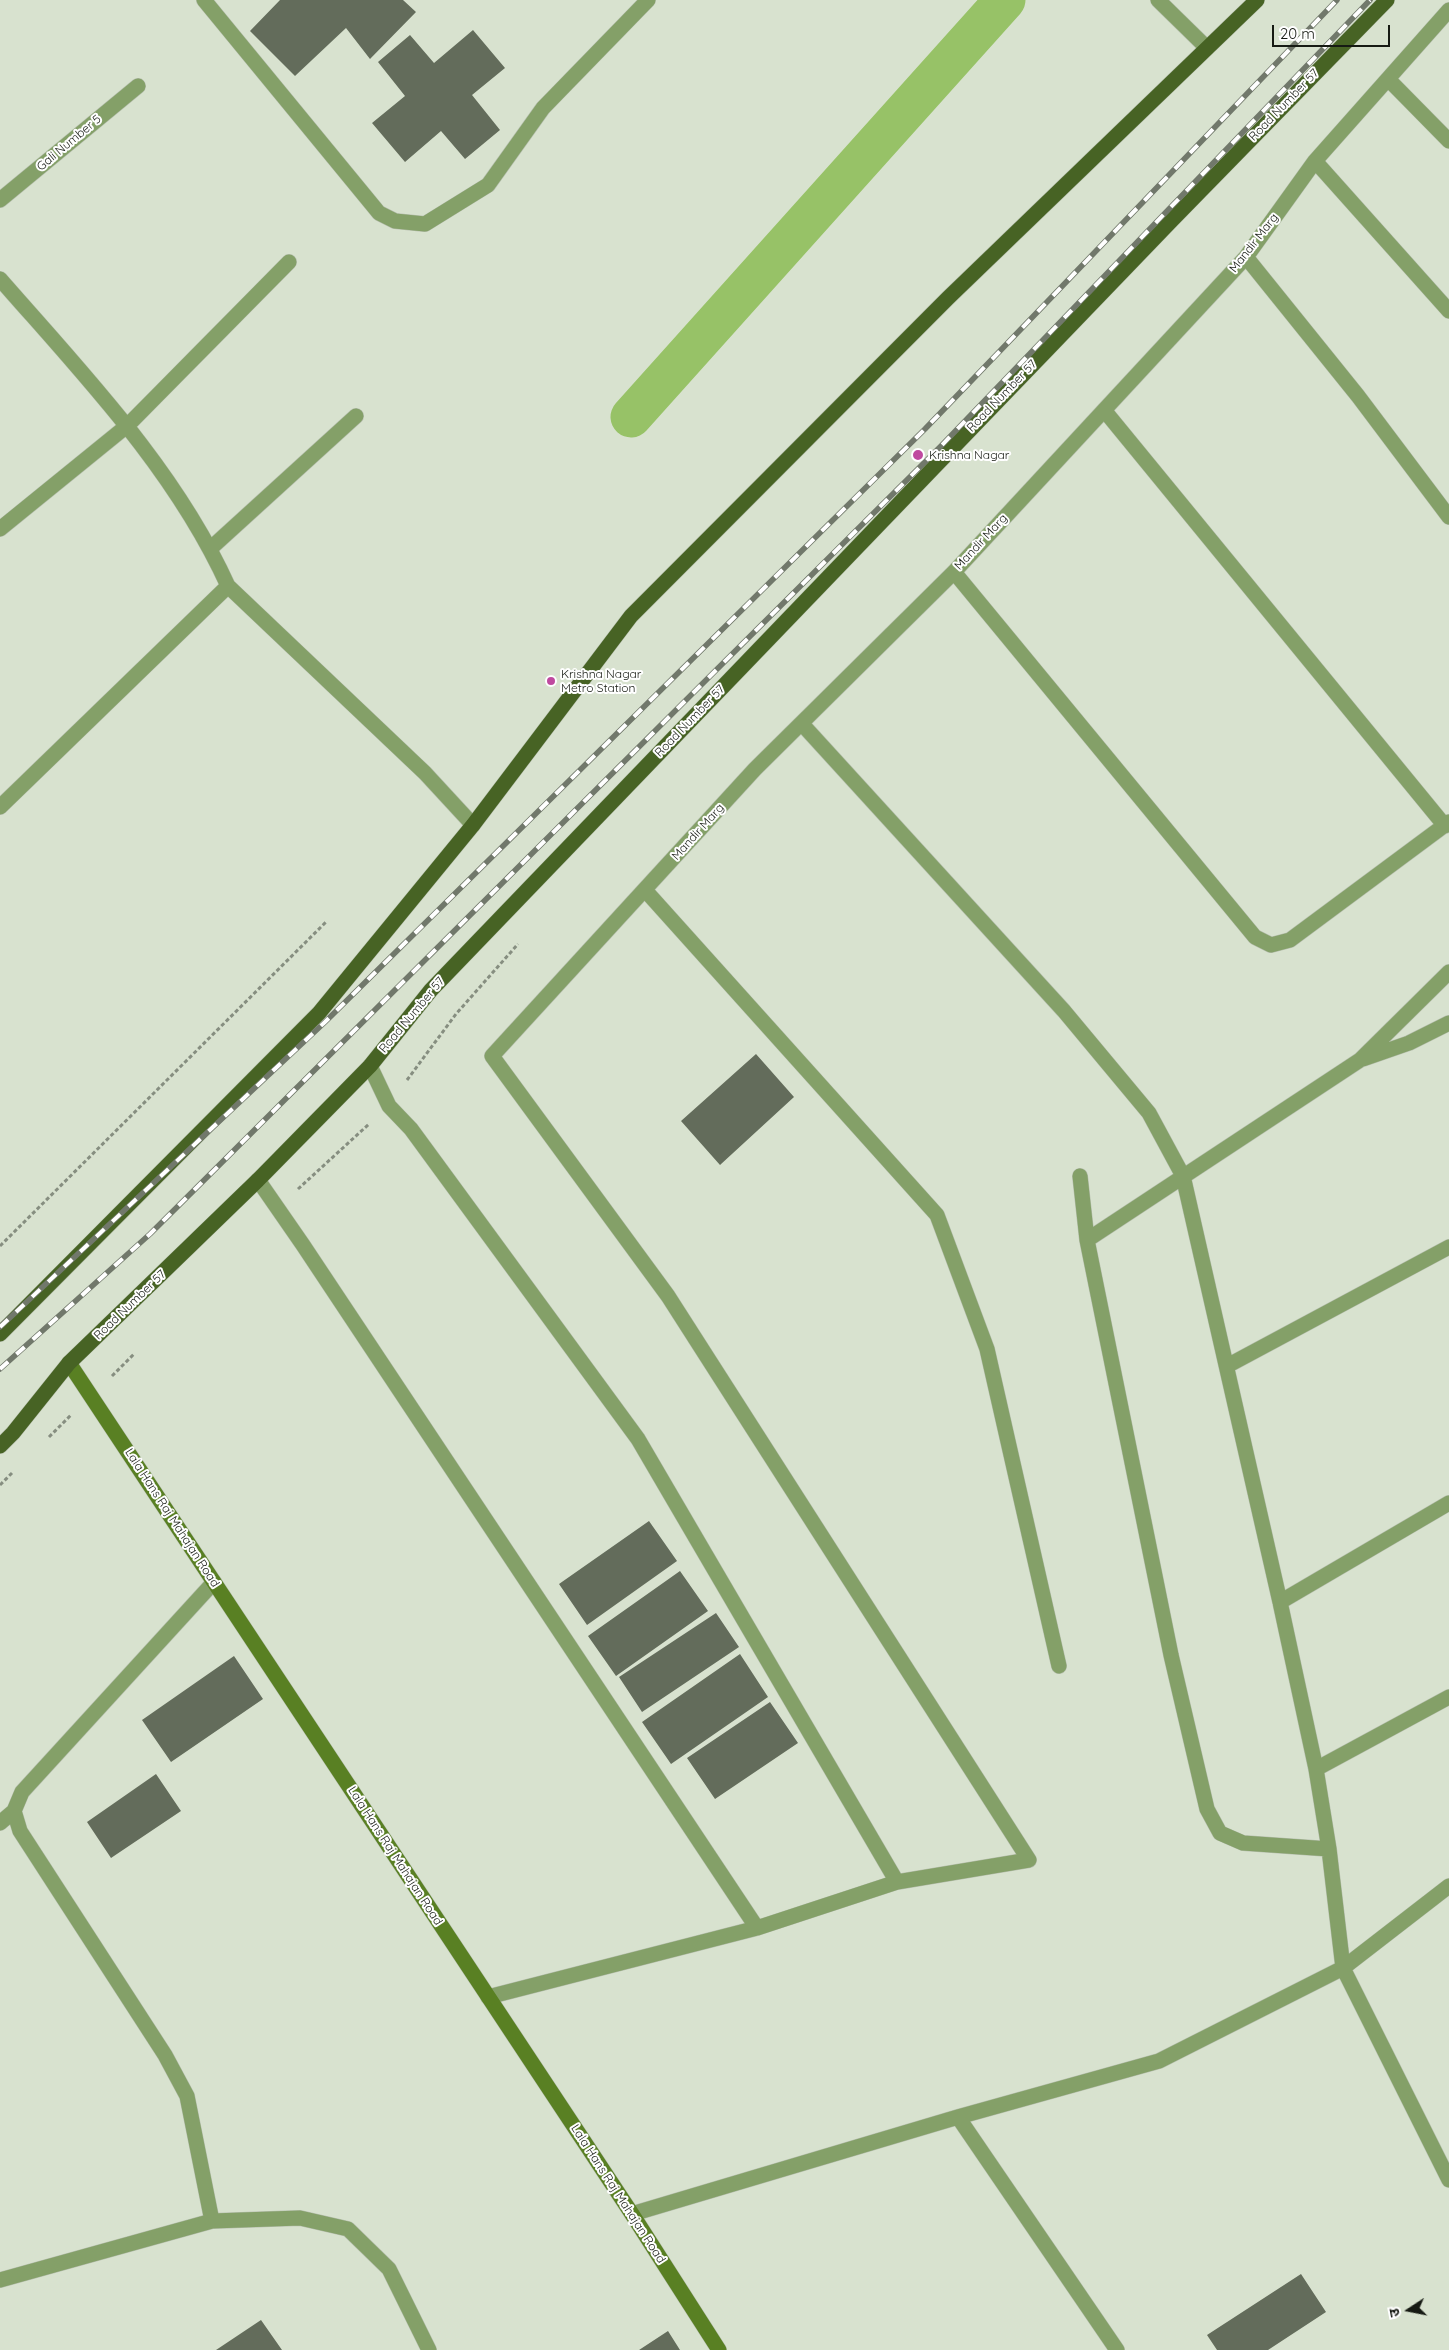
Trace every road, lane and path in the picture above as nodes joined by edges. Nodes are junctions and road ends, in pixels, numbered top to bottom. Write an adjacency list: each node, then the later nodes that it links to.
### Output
1 (204, 0): 2 (street)
2 (648, 0)
3 (1257, 0): 7 (main road)
4 (1387, 0): 34 (main road, Road Number 57)
5 (1162, 5): 7 (street)
6 (1449, 10): 8 (street, Mandir Marg)
7 (1207, 48): 28 (main road)
8 (1388, 79): 10 (street); 11 (street, Mandir Marg)
9 (138, 86): 12 (street, Gali Number 5)
10 (1449, 141)
11 (1315, 161): 13 (street, Mandir Marg); 16 (street)
12 (0, 200)
13 (1246, 257): 17 (street, Mandir Marg); 20 (street)
14 (289, 262): 19 (street)
15 (0, 279): 19 (street)
16 (1449, 311)
17 (1104, 410): 23 (street, Mandir Marg); 27 (street)
18 (356, 416): 22 (street)
19 (128, 425): 21 (street); 22 (street)
20 (1449, 517)
21 (0, 529)
22 (211, 548): 24 (street)
23 (954, 572): 25 (street, Mandir Marg); 27 (street)
24 (228, 586): 26 (street); 28 (street)
25 (802, 724): 29 (street, Mandir Marg); 36 (street)
26 (0, 807)
27 (1447, 824)
28 (473, 825): 41 (main road)
29 (645, 890): 53 (street); 59 (street, Mandir Marg)
30 (327, 921): 39 (path)
31 (1449, 972): 33 (street)
32 (1449, 1023): 33 (street)
33 (1360, 1060): 36 (street)
34 (370, 1066): 37 (main road, Road Number 57); 59 (street)
35 (1080, 1176): 38 (street)
36 (1183, 1176): 38 (street); 44 (street)
37 (258, 1180): 43 (main road, Road Number 57); 61 (street)
38 (1087, 1240): 58 (street)
39 (0, 1246)
40 (1449, 1247): 44 (street)
41 (0, 1334)
42 (134, 1354): 45 (path)
43 (69, 1363): 45 (street, Lala Hans Raj Mahajan Road); 47 (main road, Road Number 57)
44 (1227, 1366): 52 (street)
45 (92, 1396): 46 (path); 51 (street, Lala Hans Raj Mahajan Road)
46 (42, 1444)
47 (0, 1446)
48 (14, 1471): 49 (path)
49 (0, 1484)
50 (1449, 1503): 52 (street)
51 (214, 1582): 56 (street); 63 (street, Lala Hans Raj Mahajan Road)
52 (1280, 1602): 55 (street)
53 (1059, 1666)
54 (1449, 1697): 55 (street)
55 (1316, 1769): 58 (street)
56 (14, 1811): 57 (street); 67 (street)
57 (0, 1823)
58 (1329, 1849): 62 (street)
59 (897, 1882): 61 (street)
60 (1449, 1886): 62 (street)
61 (757, 1928): 63 (street)
62 (1343, 1968): 64 (street); 65 (street)
63 (488, 1997): 66 (street, Lala Hans Raj Mahajan Road)
64 (958, 2117): 66 (street); 71 (street)
65 (1449, 2180)
66 (632, 2214): 70 (street, Lala Hans Raj Mahajan Road)
67 (212, 2221): 68 (street); 69 (street)
68 (0, 2280)
69 (429, 2350)
70 (719, 2350)
71 (1117, 2350)

